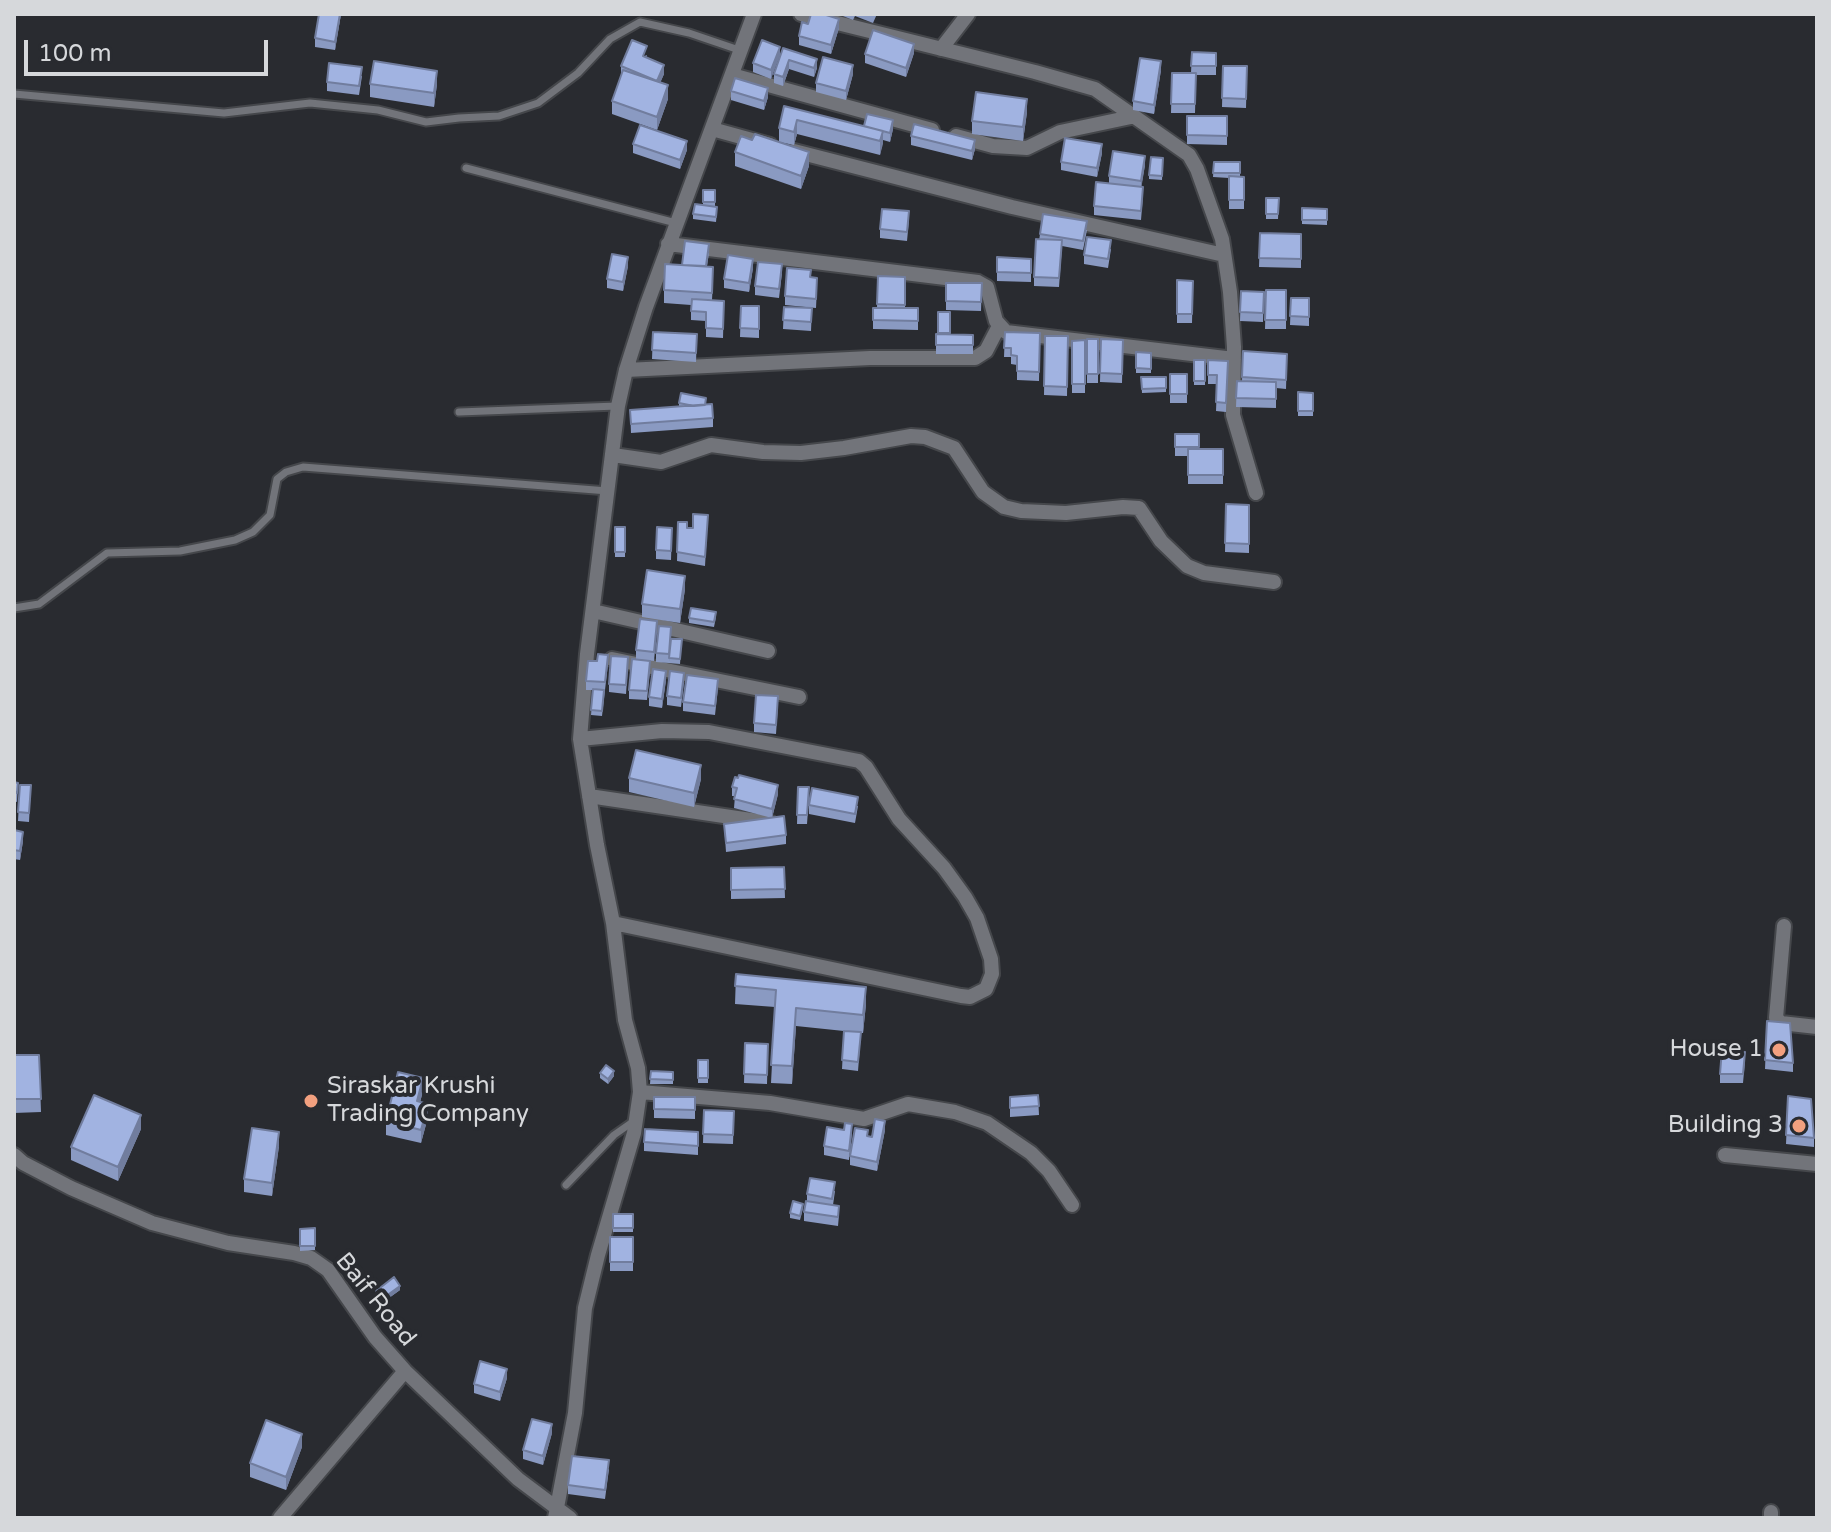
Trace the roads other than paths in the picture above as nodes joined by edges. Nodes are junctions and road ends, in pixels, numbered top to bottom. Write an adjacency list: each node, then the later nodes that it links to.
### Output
1 (754, 14): 5 (street)
2 (801, 14): 4 (street)
3 (968, 14): 4 (street)
4 (941, 49): 8 (street)
5 (739, 50): 6 (street); 7 (lane)
6 (732, 75): 8 (street); 9 (street)
7 (14, 94)
8 (1131, 117): 13 (street)
9 (712, 129): 11 (street); 13 (street)
10 (466, 168): 11 (lane)
11 (676, 223): 12 (street)
12 (668, 244): 14 (street); 16 (street)
13 (1224, 255): 15 (street)
14 (999, 326): 15 (street); 16 (street)
15 (1234, 359): 21 (street)
16 (626, 370): 17 (street)
17 (618, 406): 18 (lane); 19 (street)
18 (459, 412)
19 (613, 455): 20 (street); 22 (street)
20 (608, 491): 23 (lane); 24 (street)
21 (1256, 493)
22 (1274, 582)
23 (14, 608)
24 (593, 611): 25 (street); 26 (street)
25 (768, 651)
26 (587, 654): 27 (street); 28 (street)
27 (799, 697)
28 (580, 739): 29 (street); 31 (street)
29 (589, 796): 30 (street); 31 (street)
30 (772, 823)
31 (613, 923): 34 (street)
32 (1784, 926): 33 (street)
33 (1817, 1027)
34 (640, 1092): 35 (street); 40 (street)
35 (637, 1120): 39 (lane); 42 (street)
36 (14, 1155): 41 (street, Baif Road)
37 (1725, 1155): 38 (street)
38 (1817, 1164)
39 (566, 1185)
40 (1072, 1205)
41 (405, 1371): 42 (street, Baif Road); 43 (street)
42 (560, 1516)
43 (280, 1518)

